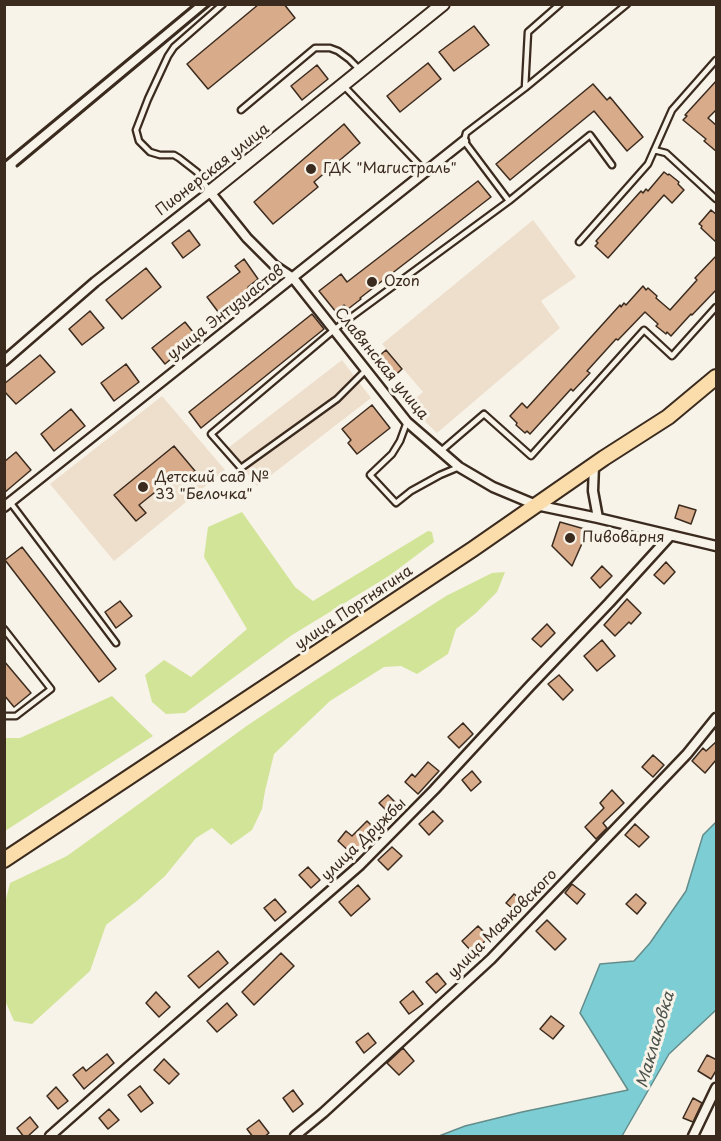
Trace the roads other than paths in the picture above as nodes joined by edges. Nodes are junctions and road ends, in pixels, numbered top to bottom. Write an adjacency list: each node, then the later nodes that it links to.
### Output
1 (223, 4): 14 (lane)
2 (443, 4): 6 (street, Пионерская улица)
3 (560, 4): 8 (lane)
4 (627, 4): 8 (lane)
5 (717, 60): 11 (lane)
6 (361, 71): 7 (street, Пионерская улица); 9 (lane)
7 (343, 86): 13 (lane); 14 (street, Пионерская улица)
8 (525, 88): 10 (lane)
9 (241, 110)
10 (464, 141): 13 (street, улица Энтузиастов); 16 (lane)
11 (654, 150): 15 (lane); 17 (lane)
12 (612, 165): 16 (lane)
13 (426, 172): 18 (street, улица Энтузиастов)
14 (210, 192): 18 (street, Славянская улица); 21 (street, Пионерская улица)
15 (717, 198)
16 (509, 201): 20 (lane)
17 (579, 242)
18 (293, 278): 20 (street, Славянская улица); 28 (street, улица Энтузиастов)
19 (717, 307): 25 (lane)
20 (335, 329): 22 (street, Славянская улица); 22 (lane)
21 (4, 361)
22 (366, 370): 24 (street, Славянская улица)
23 (717, 377): 26 (main road, улица Портнягина)
24 (407, 422): 25 (street, Славянская улица); 27 (lane)
25 (440, 451): 27 (street, Славянская улица)
26 (594, 465): 29 (main road, улица Портнягина); 30 (street)
27 (459, 467): 29 (street, Славянская улица)
28 (7, 505): 34 (lane)
29 (536, 505): 30 (street, Славянская улица); 37 (main road, улица Портнягина)
30 (598, 518): 31 (street, Славянская улица)
31 (670, 536): 32 (street, Славянская улица); 39 (street, улица Дружбы)
32 (717, 546)
33 (4, 629): 35 (lane)
34 (116, 643)
35 (4, 716)
36 (717, 718): 40 (street, улица Маяковского)
37 (4, 860)
38 (717, 1088): 41 (street)
39 (50, 1137)
40 (295, 1137)
41 (693, 1137)

